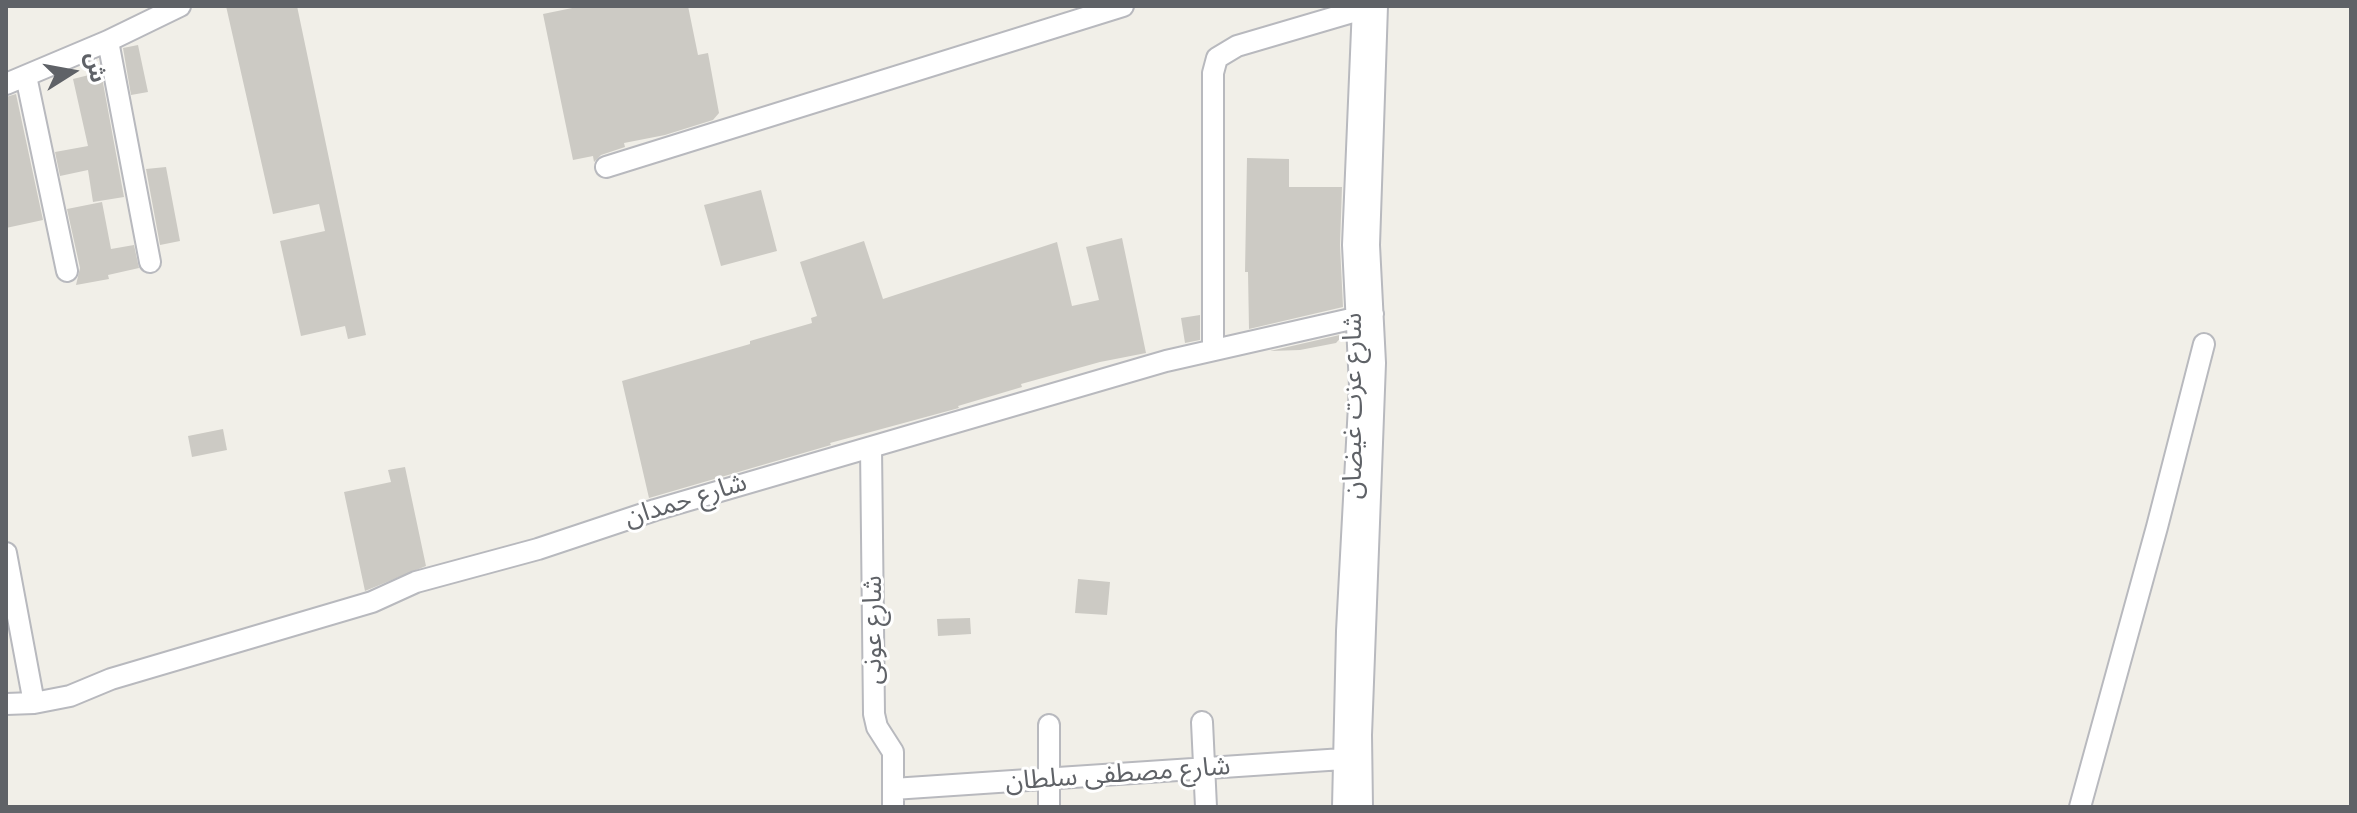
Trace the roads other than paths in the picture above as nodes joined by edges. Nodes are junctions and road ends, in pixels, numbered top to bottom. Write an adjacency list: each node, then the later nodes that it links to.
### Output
1 (180, 6): 4 (street)
2 (1123, 6): 8 (street)
3 (1367, 7): 11 (street, شارع عزت غيضان); 13 (street)
4 (146, 14): 5 (street)
5 (108, 41): 6 (street); 9 (street)
6 (26, 76): 7 (street); 10 (street)
7 (6, 84)
8 (606, 167)
9 (150, 262)
10 (67, 271)
11 (1364, 316): 13 (street, شارع حمدان); 20 (street, شارع عزت غيضان); 27 (street, شارع عزت غيضان)
12 (2204, 344): 28 (street)
13 (1213, 350): 14 (street, شارع حمدان)
14 (871, 447): 16 (street, شارع حمدان); 23 (street, شارع عونى)
15 (6, 553): 16 (street)
16 (34, 703): 17 (street, شارع حمدان)
17 (6, 704)
18 (1202, 722): 21 (street)
19 (1049, 725): 22 (street)
20 (1343, 759): 21 (street, شارع مصطفى سلطان); 26 (street, شارع عزت غيضان)
21 (1205, 770): 22 (street, شارع مصطفى سلطان); 25 (street)
22 (1049, 781): 23 (street, شارع مصطفى سلطان); 24 (street)
23 (893, 798)
24 (1049, 807)
25 (1206, 807)
26 (1343, 807)
27 (1362, 807)
28 (2080, 807)

